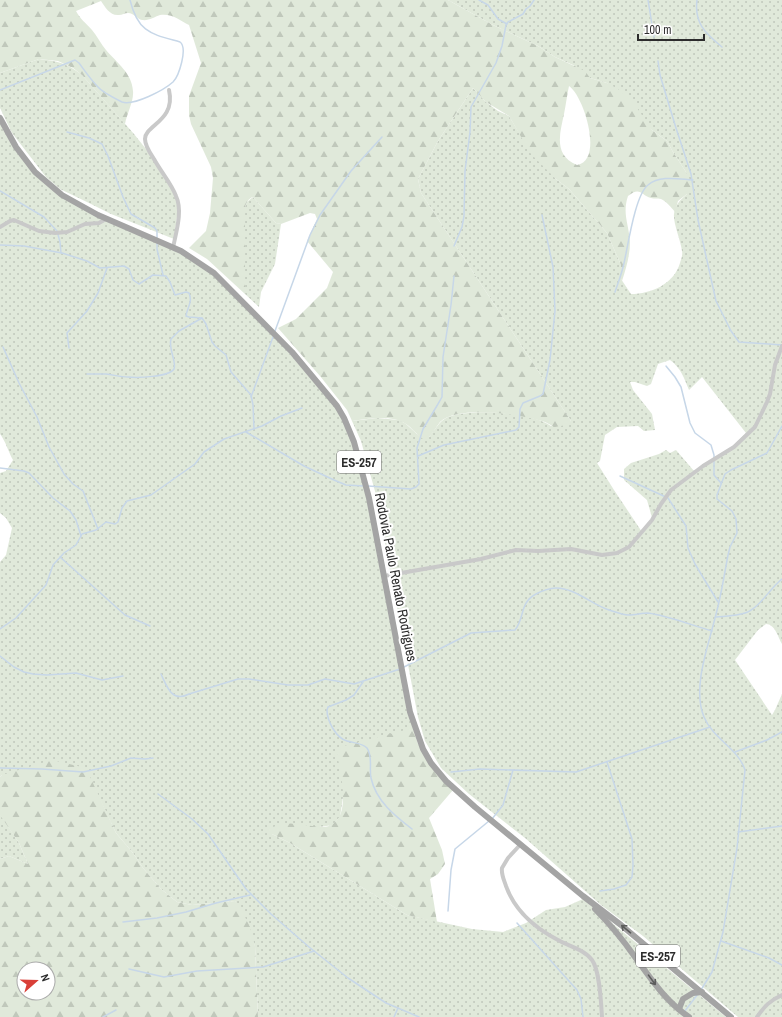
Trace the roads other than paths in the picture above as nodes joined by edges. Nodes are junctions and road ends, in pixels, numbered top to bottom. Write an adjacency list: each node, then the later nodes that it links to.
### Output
1 (169, 90): 5 (street)
2 (0, 118): 3 (main road, Rodovia Paulo Renato Rodrigues / ES-257)
3 (107, 218): 4 (street); 5 (main road, Rodovia Paulo Renato Rodrigues / ES-257)
4 (0, 227)
5 (173, 248): 7 (main road, Rodovia Paulo Renato Rodrigues / ES-257)
6 (782, 346): 7 (street)
7 (384, 576): 8 (main road, Rodovia Paulo Renato Rodrigues / ES-257)
8 (520, 845): 9 (main road, Rodovia Paulo Renato Rodrigues / ES-257); 13 (street)
9 (583, 896): 10 (main road, Rodovia Paulo Renato Rodrigues / ES-257, one-way to 9); 12 (main road, Rodovia Paulo Renato Rodrigues / ES-257, one-way to 12)
10 (702, 992): 12 (main road); 15 (main road, Rodovia Paulo Renato Rodrigues / ES-257)
11 (782, 995): 16 (street)
12 (679, 1009): 14 (main road, Rodovia Paulo Renato Rodrigues / ES-257)
13 (602, 1017)
14 (689, 1017)
15 (731, 1017)
16 (757, 1017)

